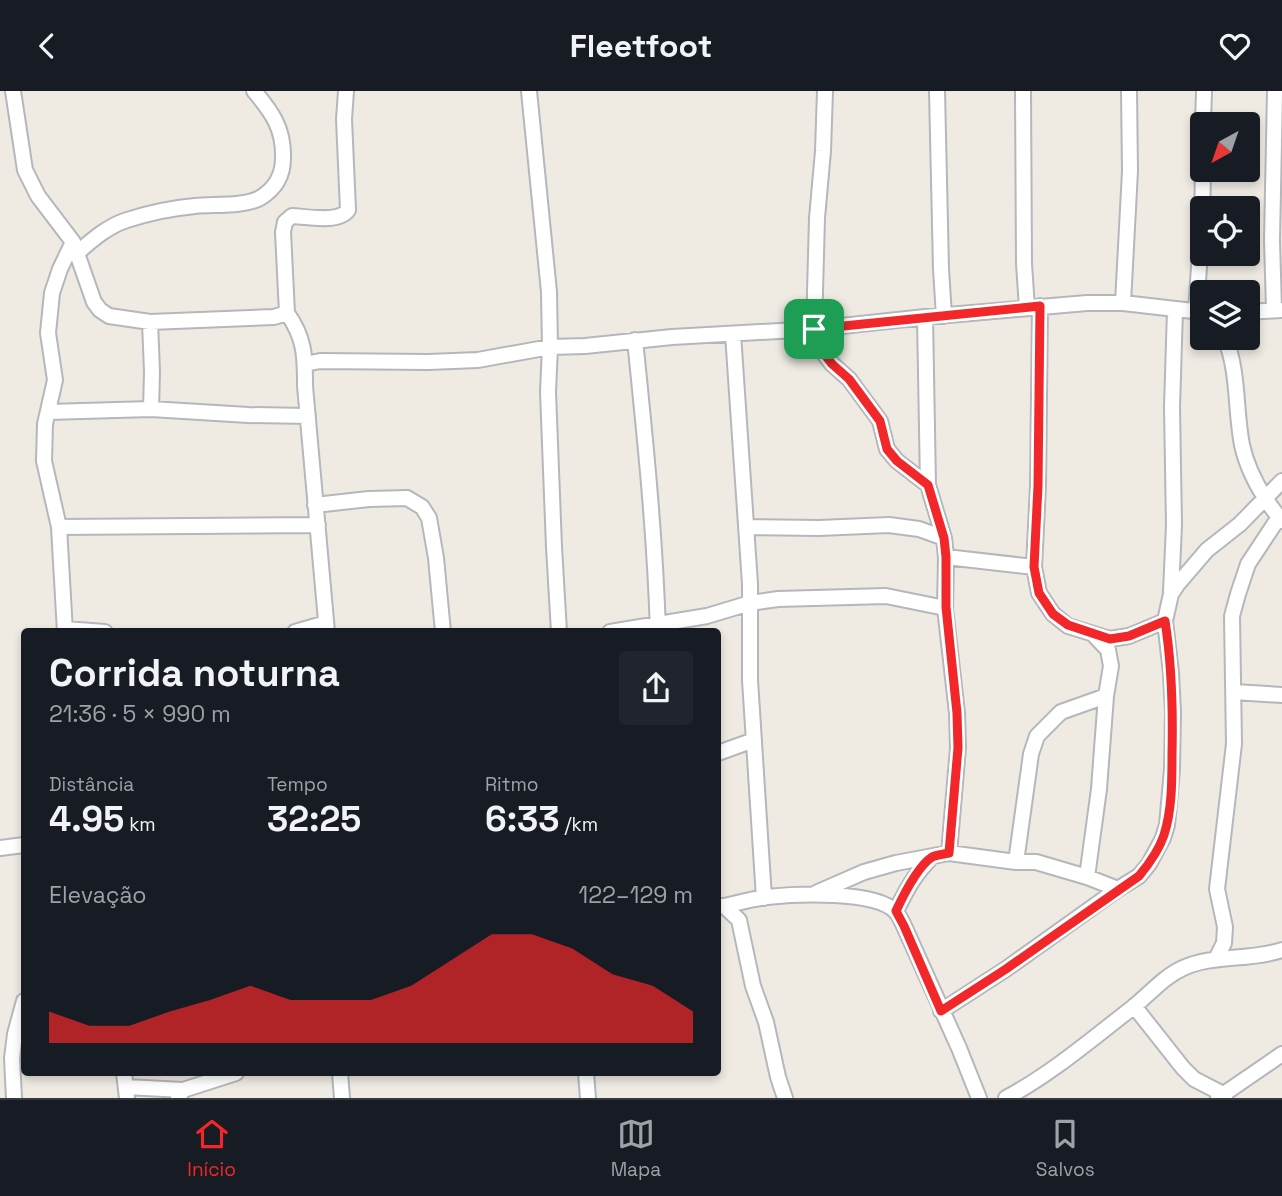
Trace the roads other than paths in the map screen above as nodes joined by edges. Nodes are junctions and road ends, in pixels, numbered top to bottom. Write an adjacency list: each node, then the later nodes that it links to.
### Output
1 (13, 91): 13 (street)
2 (254, 91): 13 (street)
3 (346, 91): 21 (street)
4 (528, 91): 28 (street)
5 (825, 91): 25 (street)
6 (937, 91): 22 (street)
7 (1023, 91): 16 (street)
8 (1129, 91): 15 (street)
9 (1204, 91): 11 (street)
10 (1275, 91): 18 (street)
11 (1203, 112)
12 (1203, 182): 14 (street)
13 (75, 247): 24 (street); 32 (street)
14 (1200, 280)
15 (1122, 303): 16 (street); 17 (street)
16 (1034, 307): 22 (street); 44 (street)
17 (1175, 310): 19 (street); 45 (street)
18 (1278, 310): 20 (street)
19 (1190, 311)
20 (1260, 311)
21 (287, 313): 24 (street); 30 (street)
22 (944, 316): 23 (street)
23 (925, 317): 25 (street); 35 (street)
24 (150, 322): 31 (street)
25 (814, 329): 26 (street); 35 (street)
26 (733, 334): 27 (street); 41 (street)
27 (635, 340): 28 (street); 53 (street)
28 (550, 347): 30 (street); 52 (street)
29 (1230, 350): 36 (street)
30 (305, 363): 33 (street)
31 (151, 409): 32 (street); 33 (street)
32 (48, 412): 40 (street)
33 (308, 417): 37 (street)
34 (1282, 481): 36 (street)
35 (928, 485): 42 (street)
36 (1265, 499): 38 (street); 45 (street)
37 (315, 505): 39 (street); 51 (street)
38 (1280, 519): 55 (street)
39 (318, 524): 40 (street); 49 (street)
40 (60, 527): 50 (street)
41 (747, 527): 42 (street); 46 (street)
42 (944, 538): 43 (street)
43 (946, 557): 44 (street); 47 (street)
44 (1034, 567): 54 (street)
45 (1171, 594): 48 (street)
46 (750, 603): 47 (street); 53 (street); 58 (street)
47 (946, 607): 62 (street)
48 (1165, 621): 54 (street); 66 (street)
49 (326, 627)
50 (65, 628)
51 (443, 628)
52 (559, 628)
53 (658, 628)
54 (1094, 635): 57 (street)
55 (1234, 692): 56 (street); 74 (street)
56 (1282, 695)
57 (1106, 696): 64 (street); 65 (street)
58 (754, 740): 59 (street); 68 (street)
59 (721, 752)
60 (21, 845): 61 (street)
61 (0, 848)
62 (949, 853): 63 (street); 64 (street)
63 (932, 857): 67 (street); 71 (street)
64 (1016, 862): 65 (street)
65 (1087, 877): 66 (street)
66 (1118, 889): 76 (street)
67 (813, 894): 68 (street); 71 (street)
68 (764, 898): 69 (street)
69 (747, 901): 70 (street); 72 (street)
70 (721, 906): 72 (street)
71 (896, 911): 76 (street)
72 (739, 920): 88 (street)
73 (1282, 950): 74 (street)
74 (1216, 959): 75 (street)
75 (1134, 1006): 84 (street); 90 (street)
76 (941, 1011): 89 (street)
77 (21, 1012): 85 (street)
78 (1282, 1054): 84 (street)
79 (228, 1076): 83 (street)
80 (340, 1076): 86 (street)
81 (586, 1076): 87 (street)
82 (126, 1086): 83 (street)
83 (181, 1094)
84 (1222, 1097)
85 (14, 1098)
86 (342, 1098)
87 (588, 1098)
88 (785, 1098)
89 (979, 1098)
90 (1006, 1098)

